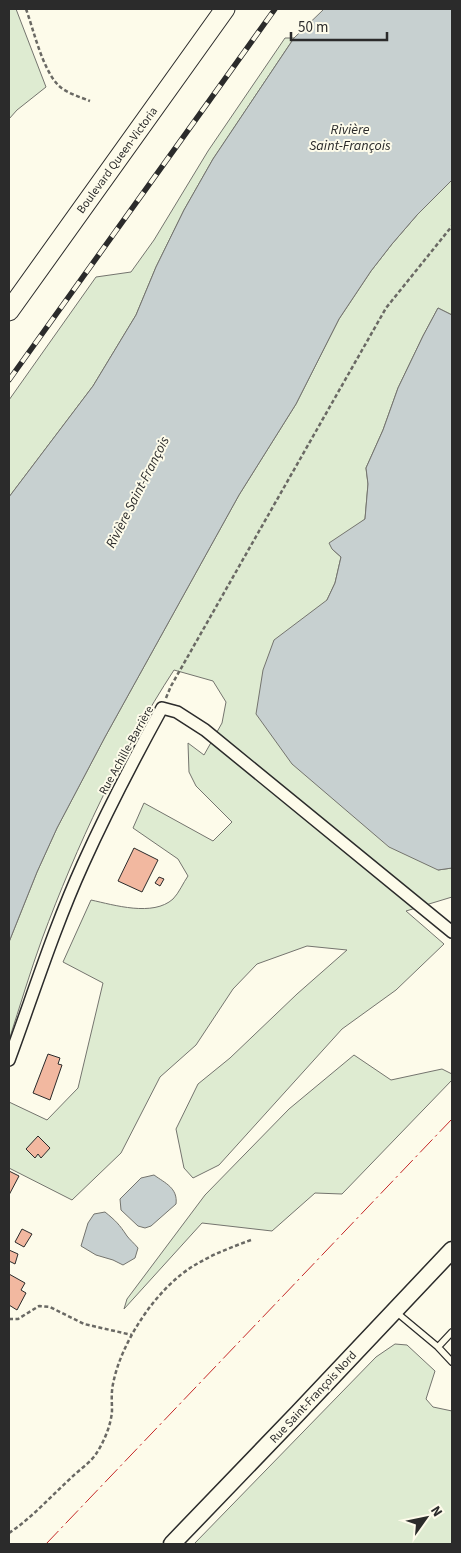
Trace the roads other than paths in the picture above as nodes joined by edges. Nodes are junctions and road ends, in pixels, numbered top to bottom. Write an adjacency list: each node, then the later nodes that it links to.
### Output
1 (225, 9): 2 (main road, Boulevard Queen-Victoria)
2 (9, 311)
3 (452, 932): 4 (street, Rue Achille-Barrière)
4 (9, 1060)
5 (452, 1250): 6 (street, Rue Saint-François Nord)
6 (394, 1310): 8 (lane); 10 (street, Rue Saint-François Nord)
7 (452, 1332): 8 (lane)
8 (438, 1348): 9 (lane)
9 (452, 1362)
10 (172, 1544)

